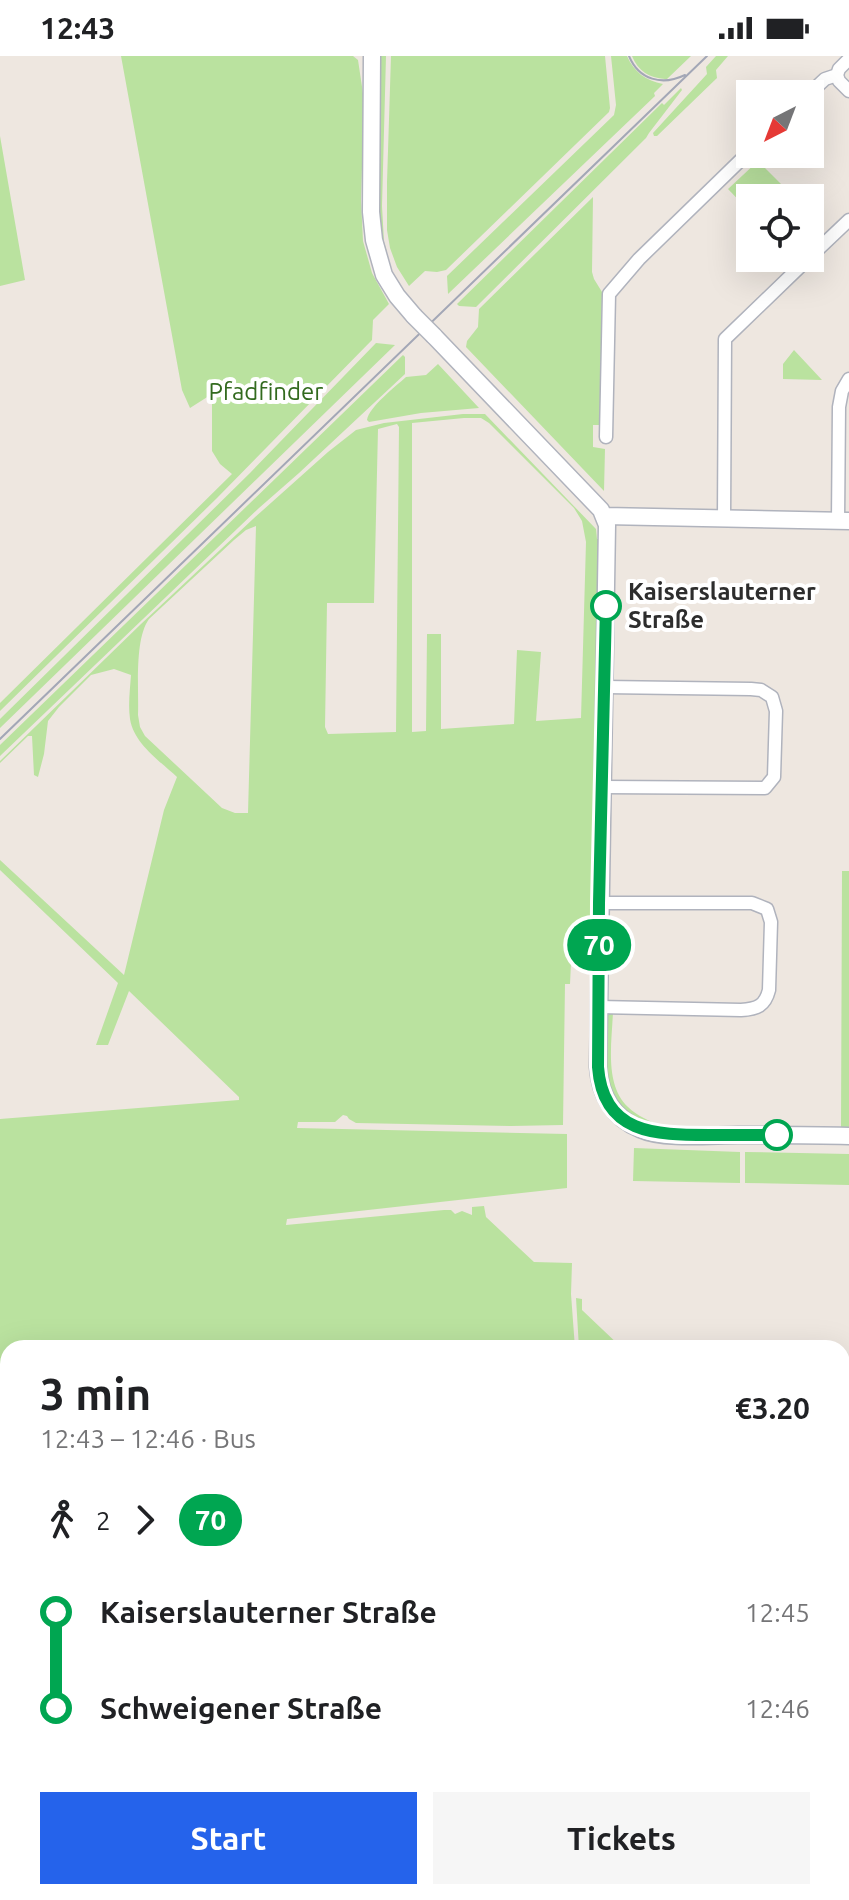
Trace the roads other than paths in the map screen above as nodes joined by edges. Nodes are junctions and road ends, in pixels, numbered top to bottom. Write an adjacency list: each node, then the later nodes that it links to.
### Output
1 (372, 56): 12 (main road, bridge)
2 (849, 59): 3 (street)
3 (837, 75): 4 (street); 5 (street)
4 (824, 80)
5 (849, 91)
6 (736, 165): 11 (street)
7 (849, 220): 8 (street)
8 (824, 243)
9 (794, 272): 13 (street)
10 (849, 379): 14 (street)
11 (606, 437)
12 (605, 516): 13 (main road); 15 (main road)
13 (724, 519): 14 (main road)
14 (844, 521)
15 (605, 687): 16 (main road); 16 (street)
16 (603, 787): 17 (main road)
17 (599, 903): 18 (main road); 18 (street)
18 (599, 1007): 19 (main road)
19 (849, 1136)

